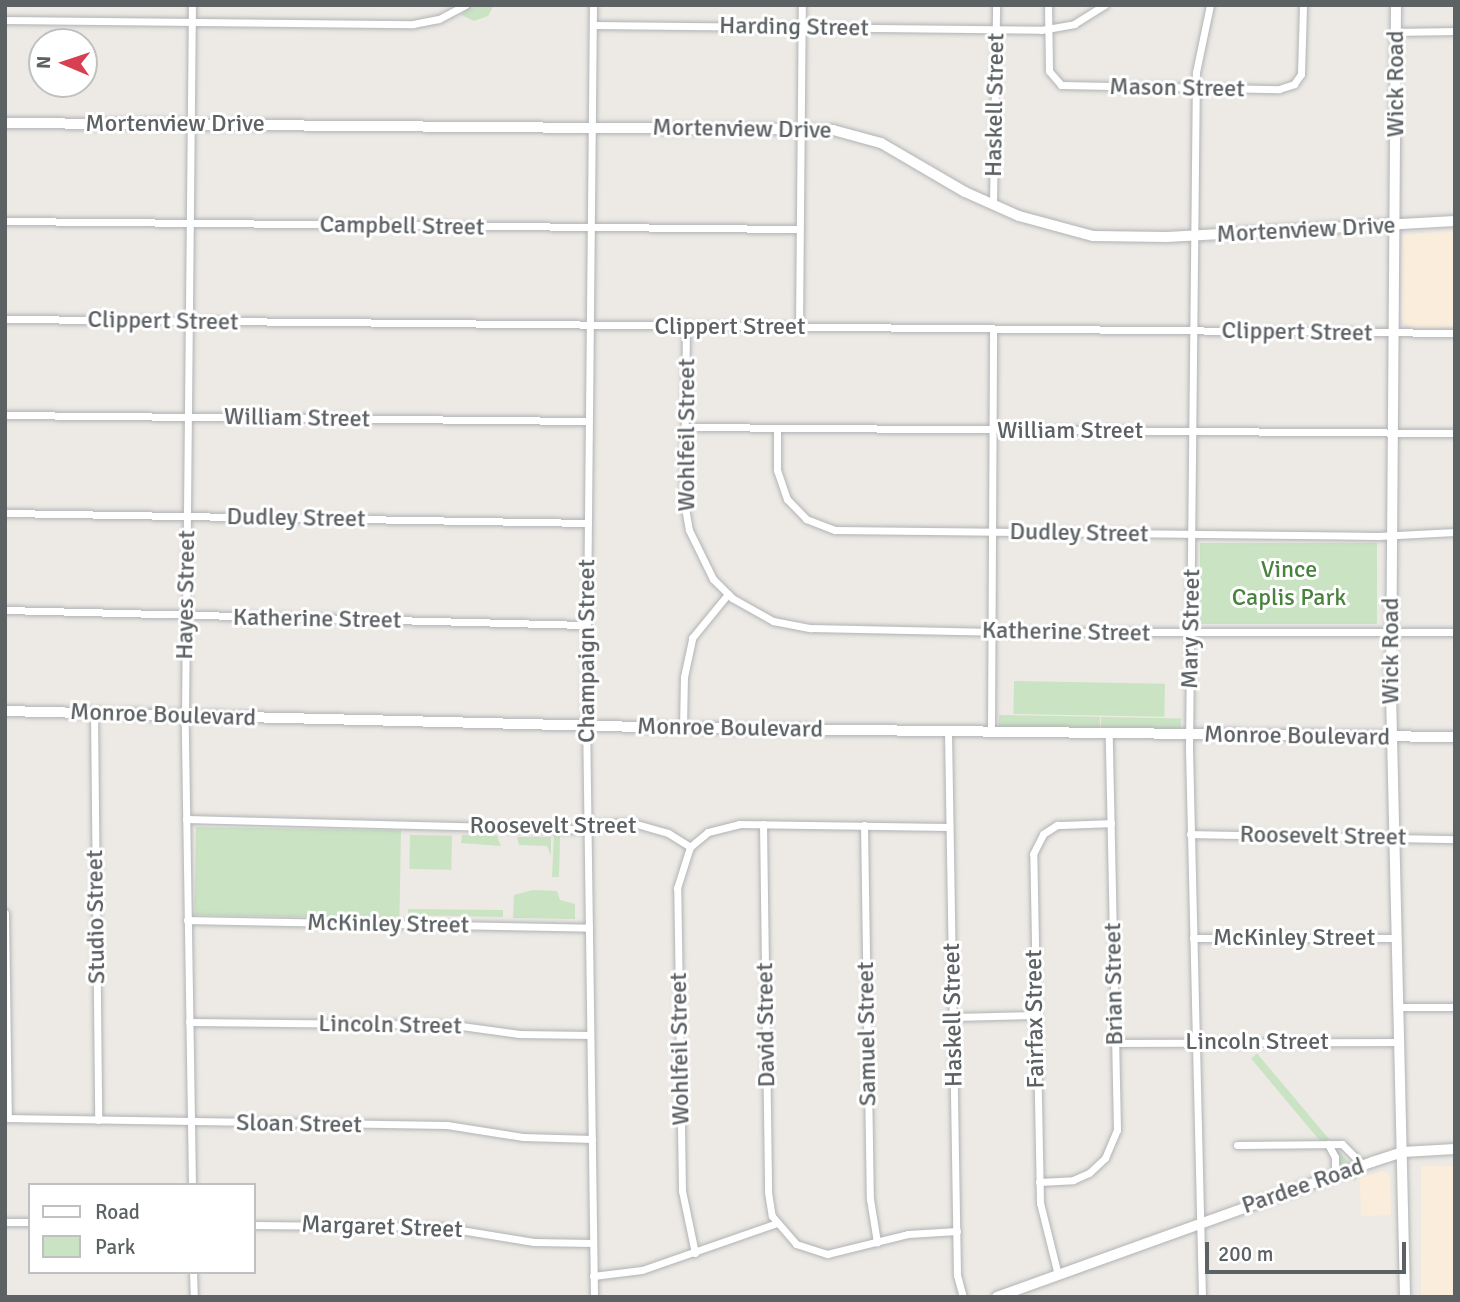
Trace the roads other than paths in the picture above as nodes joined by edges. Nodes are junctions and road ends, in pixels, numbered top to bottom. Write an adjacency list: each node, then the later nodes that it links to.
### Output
1 (192, 5): 12 (street, Hayes Street)
2 (465, 5): 12 (street)
3 (593, 5): 13 (street, Champaign Street)
4 (802, 5): 14 (street)
5 (996, 5): 15 (street, Haskell Street)
6 (1048, 5): 16 (street)
7 (1104, 5): 16 (street, Harding Street)
8 (1210, 5): 19 (street, Mary Street)
9 (1303, 5): 19 (street, Mason Street)
10 (1396, 5): 17 (street, Wick Road)
11 (5, 20): 12 (street)
12 (192, 23): 21 (street, Hayes Street)
13 (593, 25): 14 (street, Harding Street); 22 (street, Champaign Street)
14 (802, 27): 15 (street, Harding Street); 23 (street)
15 (996, 30): 16 (street, Harding Street); 24 (street, Haskell Street)
16 (1048, 30): 19 (street, Mason Street)
17 (1396, 32): 18 (street); 28 (street, Wick Road)
18 (1455, 32)
19 (1196, 89): 31 (street, Mary Street)
20 (5, 123): 21 (street, Mortenview Drive)
21 (191, 124): 22 (street, Mortenview Drive); 27 (street, Hayes Street)
22 (593, 127): 23 (street, Mortenview Drive); 29 (street, Champaign Street)
23 (801, 128): 24 (street, Mortenview Drive); 30 (street)
24 (993, 205): 31 (street, Mortenview Drive)
25 (5, 221): 27 (street, Campbell Street)
26 (1455, 221): 28 (street, Mortenview Drive)
27 (190, 223): 29 (street, Campbell Street); 33 (street, Hayes Street)
28 (1394, 224): 31 (street, Mortenview Drive); 40 (street, Wick Road)
29 (592, 228): 30 (street, Campbell Street); 34 (street, Champaign Street)
30 (800, 229): 36 (street)
31 (1196, 236): 38 (street, Mary Street)
32 (5, 319): 33 (street, Clippert Street)
33 (189, 321): 34 (street, Clippert Street); 42 (street, Hayes Street)
34 (590, 326): 35 (street, Clippert Street); 43 (street, Champaign Street)
35 (686, 327): 36 (street, Clippert Street); 44 (street, Wohlfeil Street)
36 (799, 328): 37 (street, Clippert Street)
37 (993, 329): 38 (street, Clippert Street); 46 (street)
38 (1195, 331): 40 (street, Clippert Street); 47 (street, Mary Street)
39 (1455, 333): 40 (street, Clippert Street)
40 (1394, 334): 48 (street, Wick Road)
41 (5, 415): 42 (street, William Street)
42 (188, 417): 43 (street, William Street); 51 (street, Hayes Street)
43 (589, 421): 52 (street, Champaign Street)
44 (685, 427): 45 (street, William Street); 57 (street, Wohlfeil Street)
45 (777, 429): 46 (street, William Street); 55 (street, Dudley Street)
46 (993, 430): 47 (street, William Street); 55 (street)
47 (1192, 431): 48 (street, William Street); 56 (street, Mary Street)
48 (1392, 433): 49 (street, William Street); 53 (street, Wick Road)
49 (1455, 433)
50 (5, 513): 51 (street, Dudley Street)
51 (187, 516): 52 (street, Dudley Street); 59 (street, Hayes Street)
52 (588, 523): 60 (street, Champaign Street)
53 (1392, 532): 54 (street, Dudley Street); 56 (street, Dudley Street); 62 (street, Wick Road)
54 (1455, 532)
55 (992, 533): 56 (street, Dudley Street); 61 (street)
56 (1192, 535): 64 (street, Mary Street)
57 (727, 594): 61 (street, Katherine Street); 69 (street)
58 (5, 610): 59 (street, Katherine Street)
59 (185, 616): 60 (street, Katherine Street); 67 (street, Hayes Street)
60 (587, 625): 68 (street, Champaign Street)
61 (991, 631): 64 (street, Katherine Street); 71 (street)
62 (1391, 632): 63 (street, Katherine Street); 64 (street, Katherine Street); 74 (street, Wick Road)
63 (1455, 632)
64 (1191, 633): 73 (street, Mary Street)
65 (5, 711): 66 (street, Monroe Boulevard)
66 (94, 713): 67 (street, Monroe Boulevard); 101 (street, Studio Street)
67 (185, 716): 68 (street, Monroe Boulevard); 76 (street, Hayes Street)
68 (586, 726): 69 (street, Monroe Boulevard); 80 (street, Champaign Street)
69 (683, 728): 70 (street, Monroe Boulevard)
70 (948, 732): 71 (street, Monroe Boulevard); 81 (street, Haskell Street)
71 (991, 732): 72 (street, Monroe Boulevard)
72 (1109, 733): 73 (street, Monroe Boulevard); 77 (street, Brian Street)
73 (1189, 735): 74 (street, Monroe Boulevard); 82 (street, Mary Street)
74 (1391, 737): 75 (street, Monroe Boulevard); 83 (street, Wick Road)
75 (1455, 737)
76 (186, 819): 80 (street, Roosevelt Street); 87 (street, Hayes Street)
77 (1111, 822): 93 (street, Fairfax Street); 99 (street, Brian Street)
78 (763, 824): 79 (street); 85 (street); 114 (street, David Street)
79 (864, 825): 81 (street); 118 (street, Samuel Street)
80 (587, 826): 85 (street, Roosevelt Street); 88 (street, Champaign Street)
81 (949, 827): 94 (street, Haskell Street)
82 (1190, 834): 83 (street, Roosevelt Street); 89 (street, Mary Street)
83 (1393, 837): 84 (street, Roosevelt Street); 90 (street, Wick Road)
84 (1455, 839)
85 (690, 847): 120 (street, Wohlfeil Street)
86 (5, 913): 100 (street)
87 (187, 920): 88 (street, McKinley Street); 95 (street, Hayes Street)
88 (589, 929): 96 (street, Champaign Street)
89 (1193, 938): 90 (street, McKinley Street); 97 (street, Mary Street)
90 (1395, 938): 91 (street, Wick Road)
91 (1397, 1007): 92 (street); 98 (street, Wick Road)
92 (1455, 1007)
93 (1035, 1015): 94 (street); 110 (street, Fairfax Street)
94 (953, 1017): 117 (street, Haskell Street)
95 (189, 1022): 96 (street, Lincoln Street); 102 (street, Hayes Street)
96 (590, 1035): 103 (street, Champaign Street)
97 (1195, 1042): 98 (street, Lincoln Street); 99 (street, Lincoln Street); 115 (street, Mary Street)
98 (1398, 1042): 107 (street, Wick Road)
99 (1115, 1043): 110 (street, Brian Street)
100 (6, 1118): 101 (street, Sloan Street)
101 (98, 1121): 102 (street, Sloan Street)
102 (190, 1123): 103 (street, Sloan Street); 111 (street, Hayes Street)
103 (592, 1139): 119 (street, Champaign Street)
104 (1328, 1144): 105 (street); 108 (street); 109 (street)
105 (1237, 1145)
106 (1455, 1149): 107 (street, Pardee Road)
107 (1402, 1152): 108 (street, Pardee Road); 129 (street, Wick Road)
108 (1363, 1165): 109 (street, Pardee Road)
109 (1335, 1175): 115 (street, Pardee Road)
110 (1039, 1182): 122 (street, Fairfax Street)
111 (192, 1183)
112 (5, 1222): 113 (street)
113 (28, 1222)
114 (777, 1223): 118 (street); 120 (street)
115 (1200, 1223): 122 (street, Pardee Road); 128 (street, Mary Street)
116 (256, 1224): 119 (street, Margaret Street)
117 (957, 1231): 118 (street); 126 (street, Haskell Street)
118 (877, 1242)
119 (593, 1243): 123 (street, Champaign Street)
120 (695, 1252): 123 (street)
121 (193, 1274): 124 (street)
122 (1058, 1275): 127 (street, Pardee Road)
123 (593, 1276): 125 (street, Champaign Street)
124 (194, 1297)
125 (594, 1297)
126 (963, 1297)
127 (997, 1297)
128 (1202, 1297)
129 (1405, 1297)

